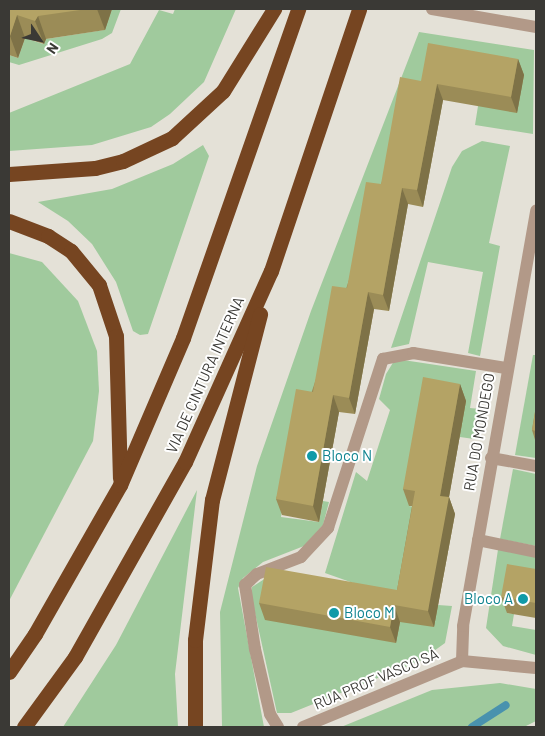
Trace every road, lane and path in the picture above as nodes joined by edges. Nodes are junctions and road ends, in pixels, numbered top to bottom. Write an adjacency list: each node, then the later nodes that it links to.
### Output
1 (274, 9): 6 (highway)
2 (298, 9): 14 (highway)
3 (359, 9): 9 (highway, VIA DE CINTURA INTERNA)
4 (432, 9): 5 (street)
5 (536, 27)
6 (9, 174)
7 (536, 210): 10 (street, RUA DO MONDEGO)
8 (9, 221): 14 (highway)
9 (271, 271): 20 (highway, VIA DE CINTURA INTERNA); 21 (highway)
10 (530, 277): 11 (street, RUA DO MONDEGO)
11 (506, 368): 12 (street, RUA DO MONDEGO); 22 (street)
12 (491, 458): 13 (street); 15 (street, RUA DO MONDEGO)
13 (536, 466)
14 (120, 485): 19 (highway)
15 (478, 540): 16 (street); 17 (street, RUA DO MONDEGO)
16 (536, 552)
17 (462, 661): 18 (street); 23 (street, RUA PROF VASCO SÁ)
18 (536, 668)
19 (9, 672)
20 (24, 727)
21 (195, 727)
22 (278, 727)
23 (303, 727)

